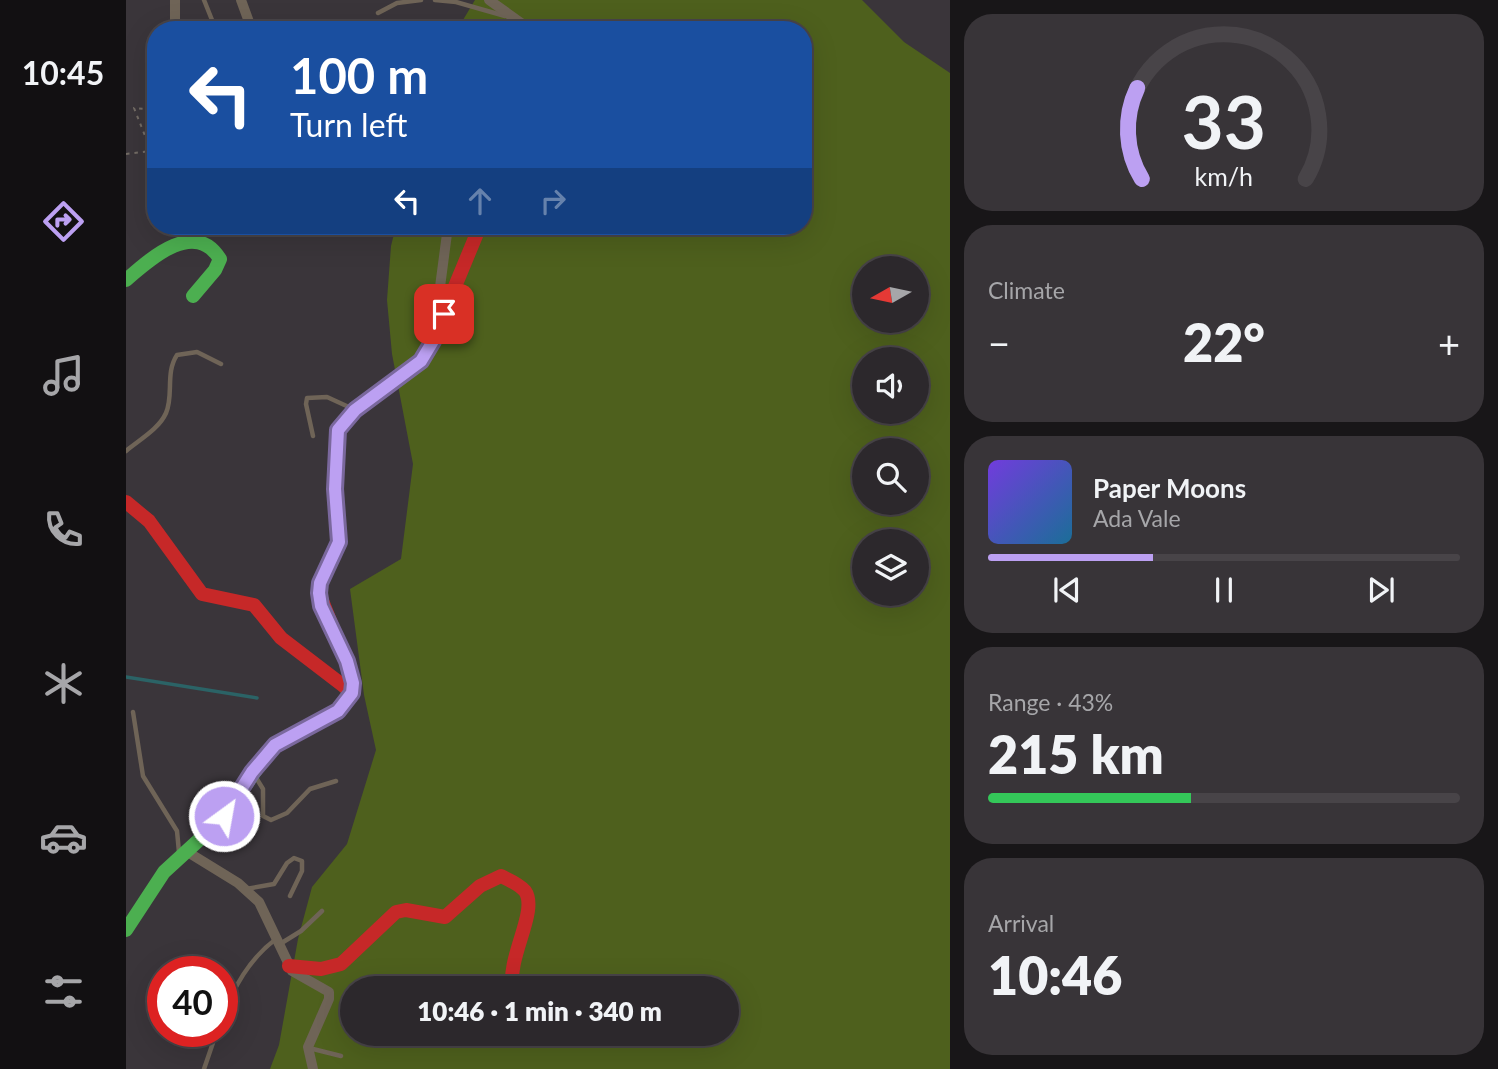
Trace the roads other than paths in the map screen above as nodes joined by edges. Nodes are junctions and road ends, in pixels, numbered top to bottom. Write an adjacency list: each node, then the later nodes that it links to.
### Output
1 (175, 0): 9 (street)
2 (204, 0): 10 (lane)
3 (241, 0): 11 (street)
4 (421, 0): 7 (lane)
5 (435, 0): 8 (lane)
6 (489, 0): 8 (street)
7 (377, 13)
8 (516, 19): 12 (street)
9 (175, 21)
10 (211, 21)
11 (249, 21)
12 (519, 21)
13 (447, 235): 17 (street)
14 (476, 235): 17 (street)
15 (126, 280): 16 (street)
16 (193, 296)
17 (444, 314): 19 (street)
18 (221, 364): 21 (lane)
19 (355, 410): 20 (lane); 23 (street)
20 (313, 436)
21 (126, 451)
22 (126, 502): 23 (street)
23 (352, 693): 25 (street)
24 (133, 712): 27 (lane)
25 (252, 772): 26 (lane); 27 (street)
26 (335, 781)
27 (182, 853): 28 (street); 31 (street)
28 (245, 889): 29 (lane); 32 (street)
29 (290, 896)
30 (322, 911): 32 (lane)
31 (126, 930)
32 (278, 941): 33 (street); 35 (lane)
33 (289, 966): 34 (street); 37 (street)
34 (510, 976)
35 (238, 983)
36 (212, 1047): 39 (lane)
37 (308, 1047): 38 (lane); 40 (street)
38 (341, 1056)
39 (204, 1069)
40 (313, 1069)

